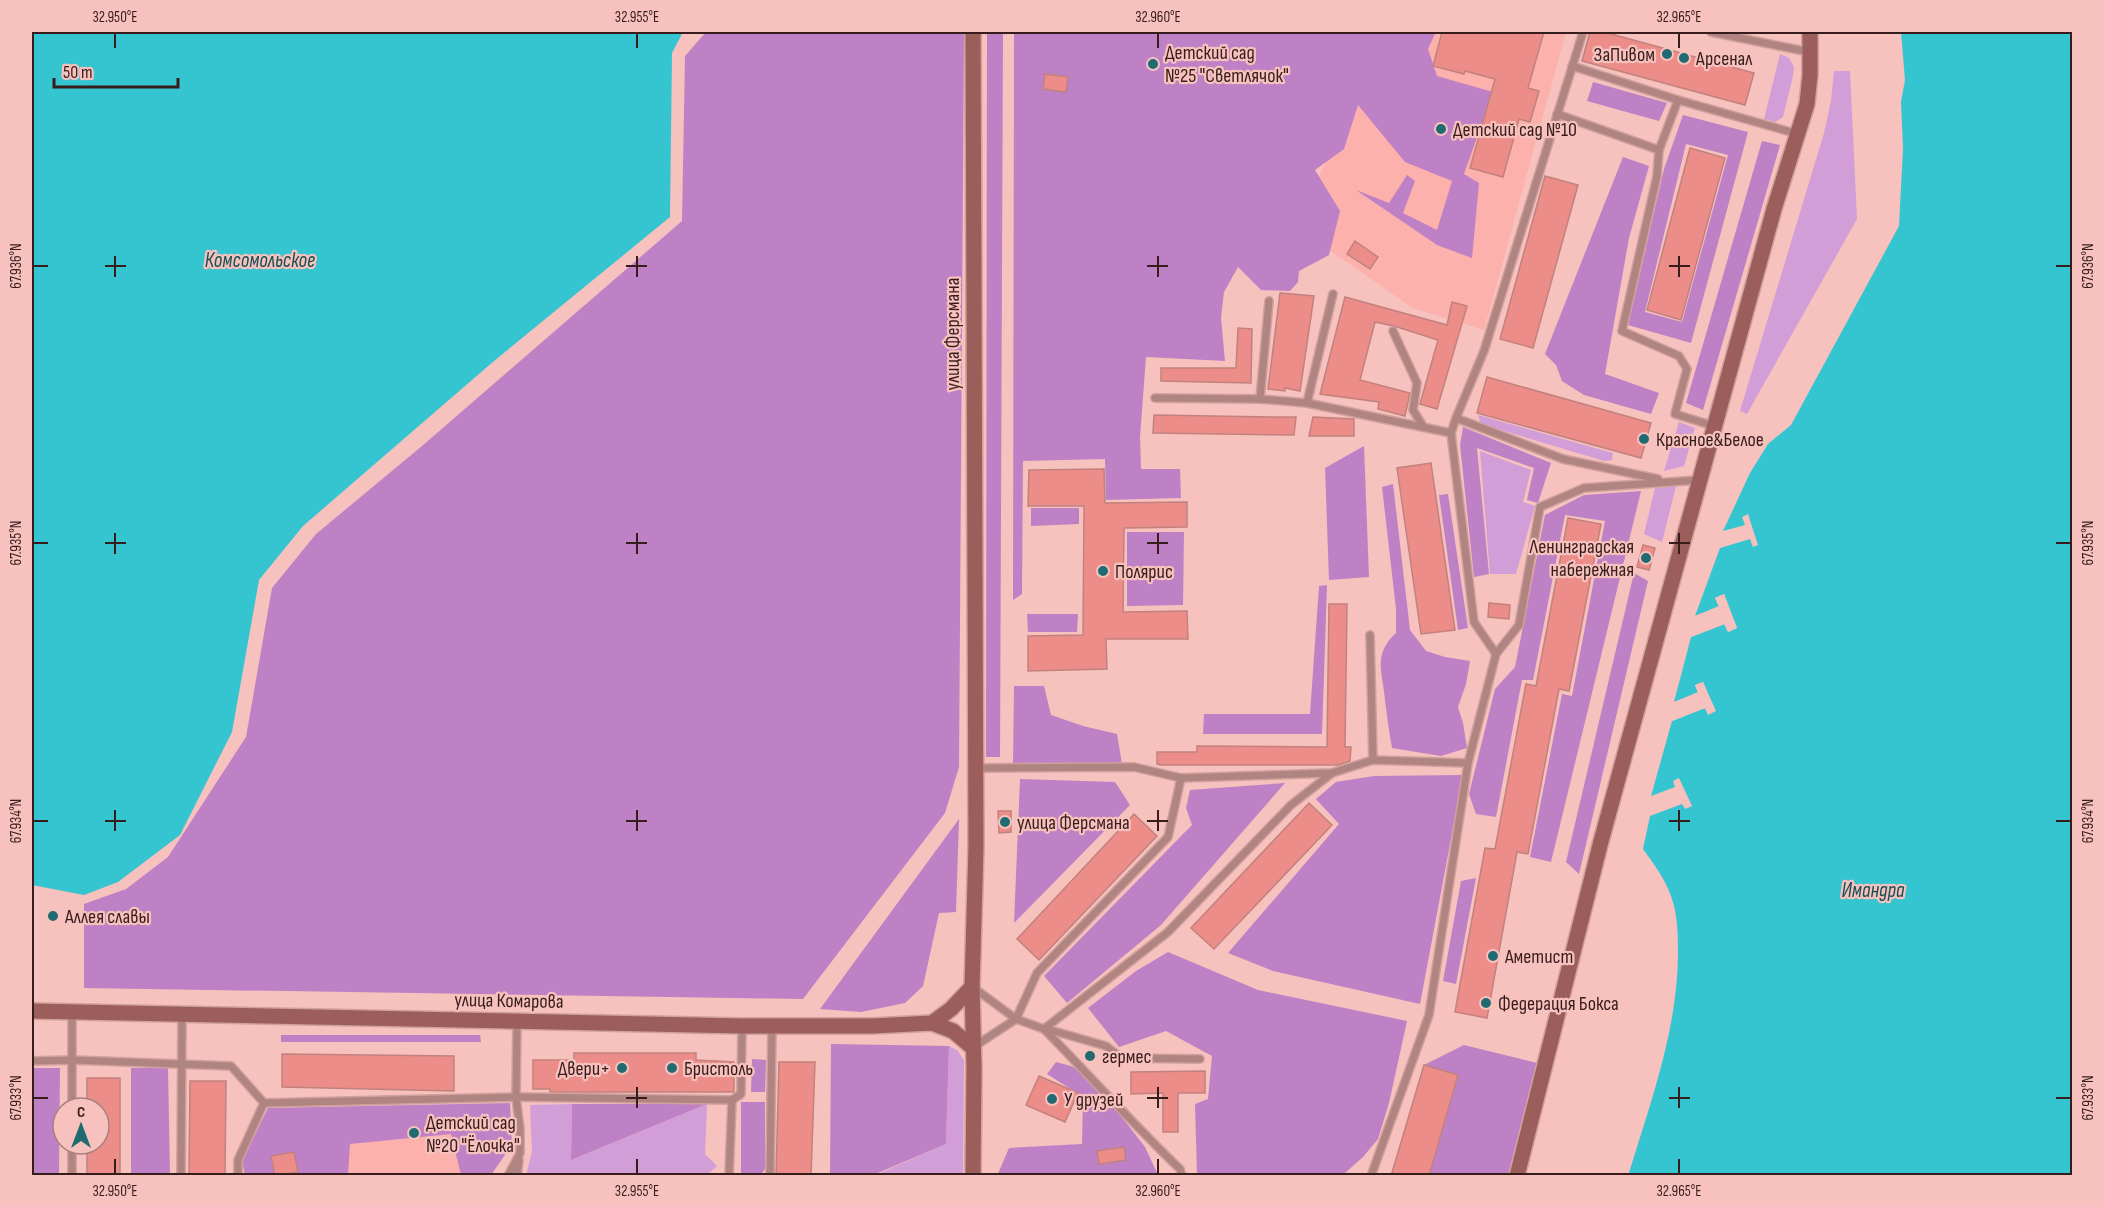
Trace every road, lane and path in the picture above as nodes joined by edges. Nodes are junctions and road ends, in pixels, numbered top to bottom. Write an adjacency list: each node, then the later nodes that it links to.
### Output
1 (973, 32): 27 (street, улица Ферсмана)
2 (1583, 32): 6 (lane)
3 (1711, 32): 5 (lane)
4 (1809, 32): 5 (street)
5 (1809, 52): 9 (street)
6 (1572, 66): 7 (lane); 8 (lane)
7 (1678, 100): 9 (lane); 10 (lane)
8 (1557, 114): 10 (lane); 17 (lane)
9 (1798, 134): 19 (street)
10 (1659, 150): 19 (lane)
11 (1333, 294): 16 (lane)
12 (1269, 301): 15 (lane)
13 (1393, 331): 18 (lane)
14 (1155, 398): 15 (lane)
15 (1260, 399): 16 (lane)
16 (1307, 403): 18 (lane)
17 (1456, 418): 20 (lane); 22 (lane)
18 (1423, 426): 20 (lane)
19 (1715, 427): 21 (street)
20 (1451, 433): 24 (lane)
21 (1699, 480): 22 (lane); 61 (street)
22 (1667, 481): 24 (lane)
23 (1370, 635): 25 (lane)
24 (1496, 654): 26 (lane)
25 (1373, 760): 26 (lane); 28 (lane)
26 (1468, 763): 60 (lane)
27 (974, 768): 29 (lane); 30 (street, улица Ферсмана)
28 (1332, 773): 29 (lane); 39 (lane)
29 (1181, 778): 34 (lane)
30 (972, 987): 34 (lane); 36 (street); 40 (street, улица Ферсмана)
31 (32, 1011): 32 (street, улица Комарова)
32 (72, 1011): 33 (street, улица Комарова); 42 (lane)
33 (182, 1014): 35 (street, улица Комарова); 44 (lane)
34 (1016, 1019): 39 (lane); 40 (lane)
35 (517, 1021): 37 (street, улица Комарова); 46 (lane)
36 (932, 1023): 38 (street, улица Комарова); 40 (street)
37 (742, 1026): 38 (street, улица Комарова); 47 (lane)
38 (772, 1026): 57 (lane)
39 (1044, 1029): 41 (lane); 59 (lane)
40 (973, 1048): 58 (street, улица Ферсмана)
41 (1200, 1059)
42 (73, 1060): 43 (lane); 44 (lane); 45 (lane)
43 (32, 1061)
44 (182, 1065): 48 (lane); 52 (lane)
45 (72, 1096)
46 (516, 1097): 47 (lane); 48 (lane); 49 (lane)
47 (732, 1100): 56 (lane)
48 (264, 1103): 53 (lane)
49 (520, 1153): 54 (lane); 55 (lane)
50 (72, 1156): 51 (lane)
51 (72, 1176)
52 (181, 1176)
53 (238, 1176)
54 (508, 1176)
55 (517, 1176)
56 (729, 1176)
57 (770, 1176)
58 (973, 1176)
59 (1182, 1176)
60 (1371, 1176)
61 (1517, 1176)

